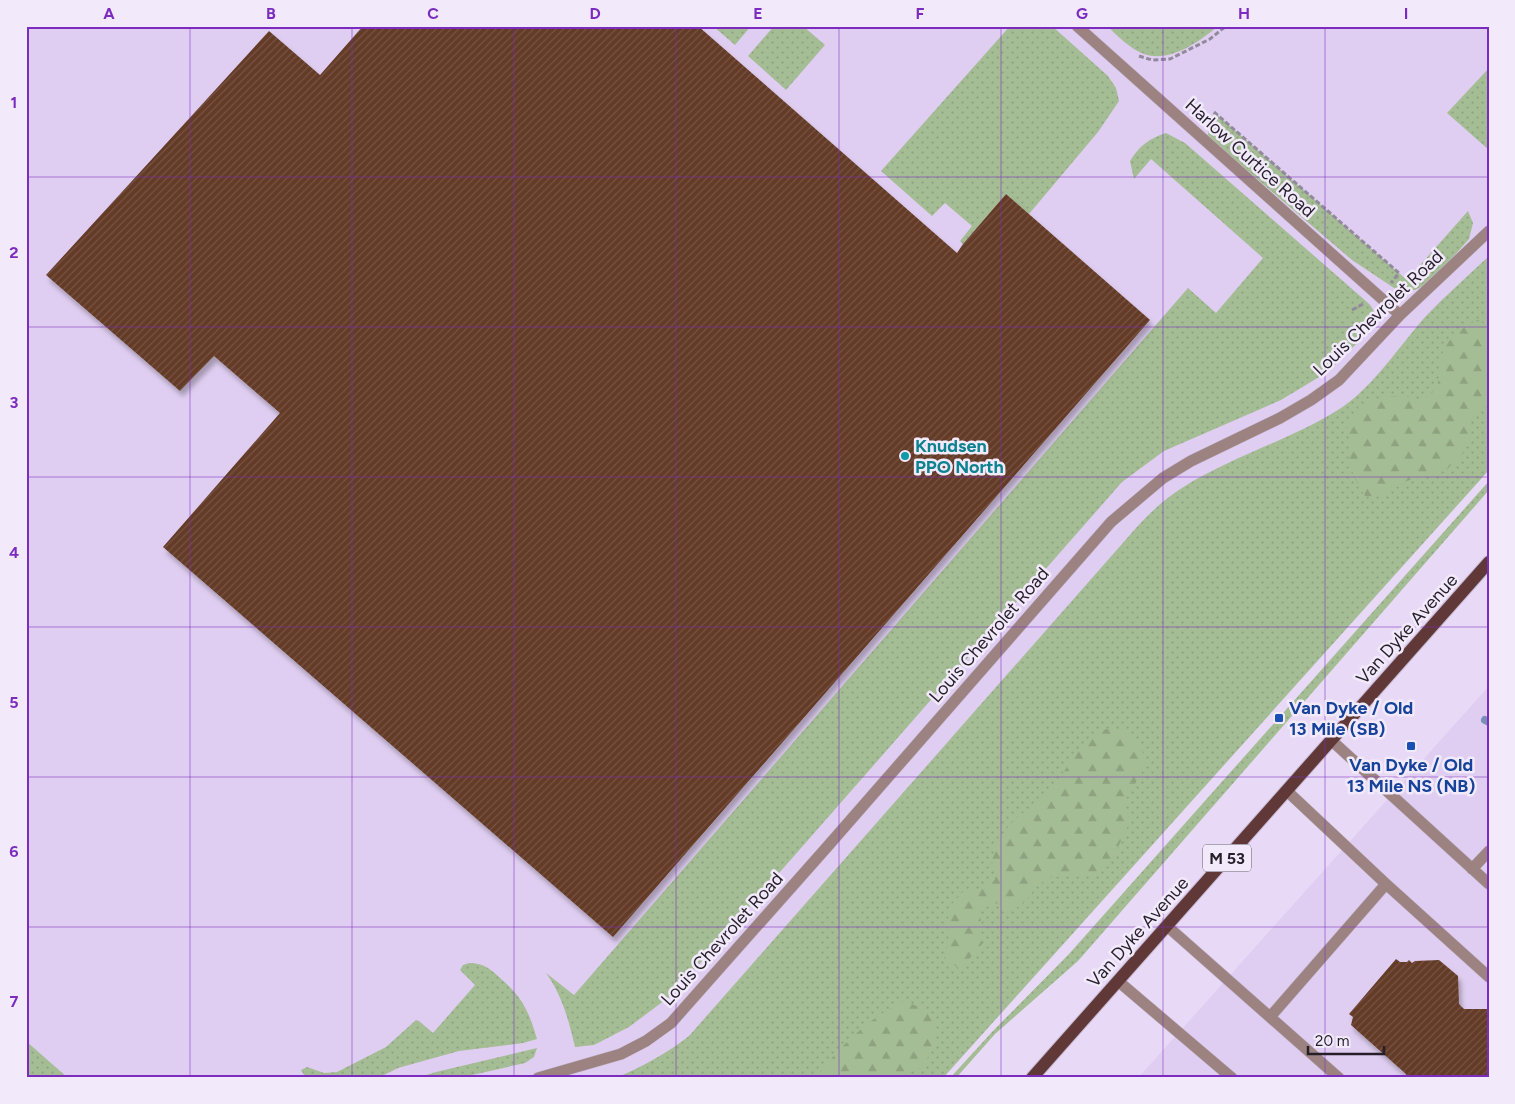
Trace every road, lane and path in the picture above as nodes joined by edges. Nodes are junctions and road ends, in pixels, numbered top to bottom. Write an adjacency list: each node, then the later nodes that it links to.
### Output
1 (1077, 26): 6 (lane, Harlow Curtice Road)
2 (1226, 26): 3 (path)
3 (1136, 55)
4 (1214, 112): 6 (path)
5 (1489, 231): 8 (lane, Louis Chevrolet Road)
6 (1379, 296): 7 (path); 8 (lane, Harlow Curtice Road)
7 (1352, 310)
8 (1400, 315): 21 (lane, Louis Chevrolet Road)
9 (1489, 562): 10 (main road, Van Dyke Avenue / M 53)
10 (1331, 740): 11 (main road, Van Dyke Avenue / M 53); 13 (lane)
11 (1287, 791): 14 (lane); 16 (main road, Van Dyke Avenue / M 53)
12 (1489, 851): 13 (lane)
13 (1472, 870): 15 (lane)
14 (1386, 884): 17 (lane); 19 (lane)
15 (1489, 884)
16 (1167, 926): 18 (main road, Van Dyke Avenue / M 53); 19 (lane)
17 (1489, 978)
18 (1118, 981): 20 (lane); 22 (main road, Van Dyke Avenue / M 53)
19 (1270, 1017): 23 (lane)
20 (1230, 1077)
21 (538, 1078)
22 (1032, 1078)
23 (1339, 1078)

